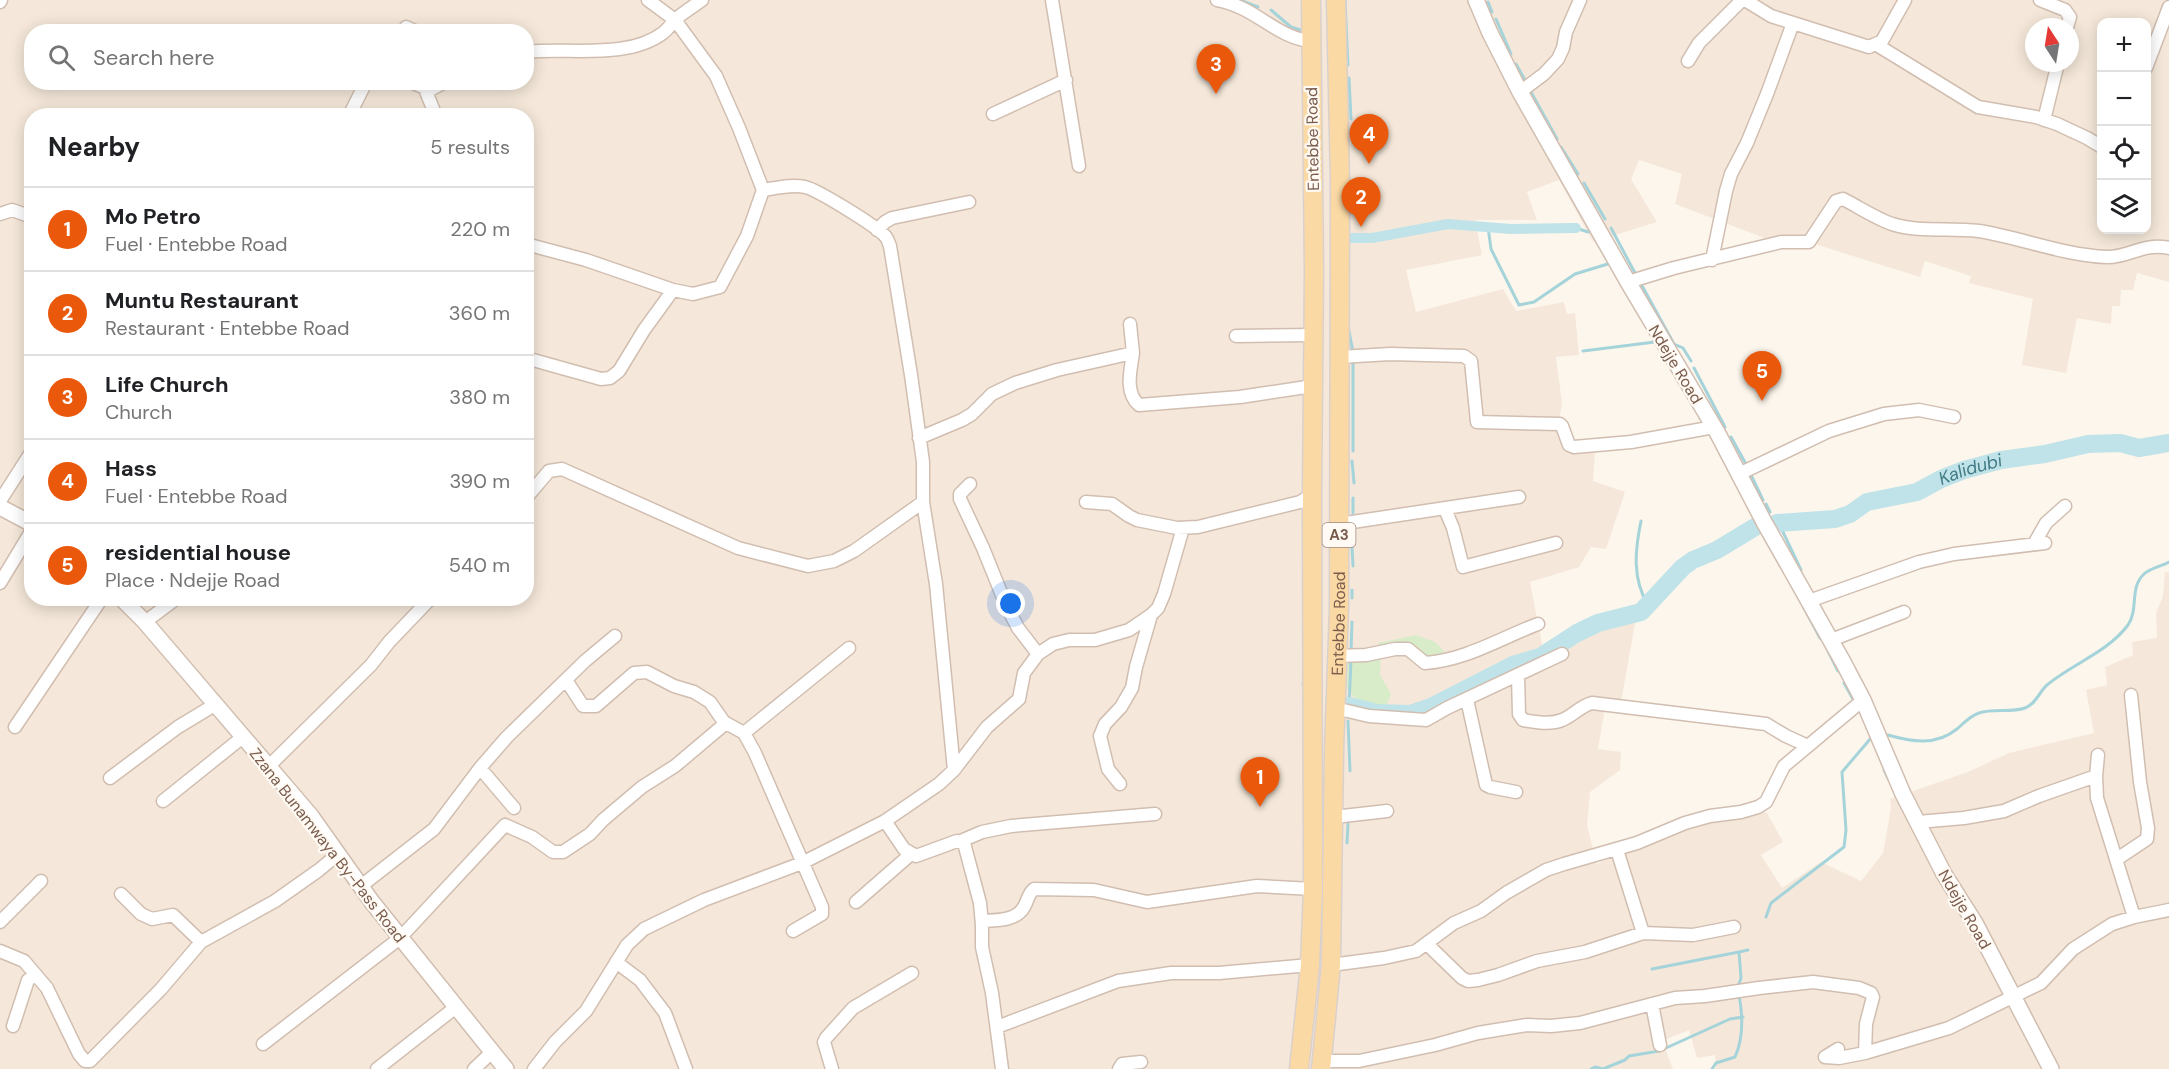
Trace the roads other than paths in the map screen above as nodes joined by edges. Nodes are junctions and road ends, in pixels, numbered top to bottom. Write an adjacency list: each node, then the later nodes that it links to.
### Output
1 (648, 0): 14 (street)
2 (702, 0): 14 (street)
3 (1052, 0): 23 (street)
4 (1217, 0): 17 (street)
5 (1311, 0): 17 (main road, Entebbe Road / A3)
6 (1336, 0): 47 (main road, Entebbe Road / A3)
7 (1476, 0): 26 (street, Ndejje Road)
8 (1580, 0): 26 (street)
9 (1744, 0): 16 (street); 21 (street)
10 (1905, 0): 18 (street)
11 (2040, 0): 13 (street)
12 (2169, 7): 15 (street)
13 (2070, 18)
14 (675, 20): 19 (street); 33 (street)
15 (2167, 22): 20 (street)
16 (1793, 24): 18 (street); 40 (street)
17 (1311, 38): 44 (main road, Entebbe Road / A3)
18 (1877, 45): 30 (street)
19 (534, 51)
20 (2151, 57)
21 (1688, 61)
22 (2056, 72): 30 (street)
23 (1066, 80): 29 (street); 32 (street)
24 (362, 90): 27 (street)
25 (426, 90): 28 (street)
26 (1520, 92): 41 (street, Ndejje Road)
27 (353, 108)
28 (433, 108)
29 (993, 114)
30 (2044, 120): 31 (street)
31 (2097, 144)
32 (1079, 166)
33 (763, 190): 37 (street); 42 (street)
34 (969, 202): 37 (street)
35 (0, 214): 36 (street)
36 (24, 214)
37 (877, 230): 52 (street)
38 (534, 246): 42 (street)
39 (2169, 248): 40 (street)
40 (1712, 260): 41 (street)
41 (1628, 282): 51 (street, Ndejje Road)
42 (673, 290): 48 (street)
43 (1130, 324): 46 (street)
44 (1314, 335): 45 (street); 49 (main road, Entebbe Road / A3)
45 (1236, 336)
46 (1133, 352): 49 (street); 52 (street)
47 (1340, 357): 51 (street); 66 (main road, Entebbe Road / A3)
48 (534, 360)
49 (1313, 386): 57 (main road, Entebbe Road / A3)
50 (1954, 417): 54 (street)
51 (1714, 427): 54 (street, Ndejje Road)
52 (919, 438): 60 (street)
53 (24, 464): 59 (street)
54 (1739, 474): 73 (street, Ndejje Road)
55 (970, 484): 85 (street)
56 (534, 489): 60 (street)
57 (1312, 495): 67 (street); 70 (main road, Entebbe Road / A3)
58 (1519, 497): 64 (street)
59 (0, 501)
60 (923, 502): 103 (street)
61 (1086, 502): 67 (street)
62 (2065, 506): 73 (street)
63 (0, 507): 65 (street)
64 (1445, 509): 66 (street); 69 (street)
65 (24, 520)
66 (1339, 524): 71 (main road, Entebbe Road / A3)
67 (1183, 528): 79 (street)
68 (24, 543): 72 (street)
69 (1556, 543)
70 (1313, 560): 71 (main road); 123 (main road, Entebbe Road / A3)
71 (1339, 563): 87 (main road, Entebbe Road / A3)
72 (0, 583)
73 (1809, 601): 83 (street, Ndejje Road)
74 (97, 606): 96 (street)
75 (129, 606): 80 (street, Zzana Bunamwaya By-Pass Road)
76 (167, 606): 80 (street)
77 (423, 606): 101 (street)
78 (1904, 612): 83 (street)
79 (1151, 615): 85 (street); 106 (street)
80 (146, 622): 93 (street, Zzana Bunamwaya By-Pass Road)
81 (1538, 624): 87 (street)
82 (615, 636): 89 (street)
83 (1831, 640): 91 (street, Ndejje Road)
84 (849, 648): 97 (street)
85 (1038, 654): 103 (street)
86 (1562, 654): 88 (street)
87 (1337, 656): 94 (main road, Entebbe Road / A3)
88 (1518, 675): 92 (street); 99 (street)
89 (566, 680): 95 (street); 102 (street)
90 (2131, 695): 119 (street)
91 (1863, 700): 99 (street); 114 (street, Ndejje Road)
92 (1462, 701): 94 (street); 107 (street)
93 (216, 704): 98 (street, Zzana Bunamwaya By-Pass Road); 105 (street)
94 (1335, 708): 112 (main road, Entebbe Road / A3)
95 (726, 723): 97 (street); 133 (street)
96 (15, 727)
97 (744, 733): 120 (street)
98 (244, 736): 101 (street, Zzana Bunamwaya By-Pass Road); 108 (street)
99 (1809, 746): 116 (street)
100 (2098, 754): 104 (street)
101 (269, 766): 117 (street, Zzana Bunamwaya By-Pass Road)
102 (480, 768): 109 (street); 122 (street)
103 (954, 770): 113 (street)
104 (2096, 776): 114 (street); 119 (street)
105 (110, 778)
106 (1120, 784)
107 (1516, 792)
108 (163, 801)
109 (514, 808)
110 (1388, 811): 112 (street)
111 (1155, 814): 115 (street)
112 (1334, 817): 139 (main road, Entebbe Road / A3)
113 (885, 821): 118 (street); 120 (street)
114 (1918, 822): 142 (street, Ndejje Road)
115 (961, 841): 118 (street); 128 (street)
116 (1617, 850): 132 (street); 135 (street)
117 (338, 854): 122 (street, Zzana Bunamwaya By-Pass Road); 134 (street)
118 (911, 854): 125 (street)
119 (2117, 859): 127 (street)
120 (802, 863): 131 (street); 137 (street)
121 (41, 881): 129 (street)
122 (361, 886): 133 (street, Zzana Bunamwaya By-Pass Road)
123 (1313, 889): 128 (street); 138 (main road, Entebbe Road / A3)
124 (121, 894): 134 (street)
125 (855, 902)
126 (2169, 910): 127 (street)
127 (2133, 917): 142 (street)
128 (982, 921): 146 (street)
129 (0, 922)
130 (1734, 927): 132 (street)
131 (793, 931)
132 (1643, 933): 135 (street)
133 (400, 938): 144 (street, Zzana Bunamwaya By-Pass Road); 147 (street)
134 (201, 942): 141 (street)
135 (1427, 944): 139 (street)
136 (0, 951): 141 (street)
137 (616, 962): 157 (street); 158 (street)
138 (1310, 965): 146 (street); 162 (main road, Entebbe Road / A3)
139 (1331, 965): 153 (main road, Entebbe Road / A3)
140 (912, 973): 159 (street)
141 (36, 975): 145 (street)
142 (2012, 996): 151 (street); 163 (street, Ndejje Road)
143 (1652, 1004): 148 (street); 151 (street); 153 (street)
144 (456, 1007): 150 (street, Zzana Bunamwaya By-Pass Road); 154 (street)
145 (13, 1026)
146 (997, 1027): 160 (street)
147 (263, 1044)
148 (1660, 1045)
149 (1838, 1049): 151 (street)
150 (492, 1052): 155 (street); 156 (street, Zzana Bunamwaya By-Pass Road)
151 (1865, 1053)
152 (1141, 1062): 161 (street)
153 (1321, 1065)
154 (377, 1069)
155 (474, 1069)
156 (506, 1069)
157 (534, 1069)
158 (686, 1069)
159 (832, 1069)
160 (1002, 1069)
161 (1119, 1069)
162 (1299, 1069)
163 (2051, 1069)

